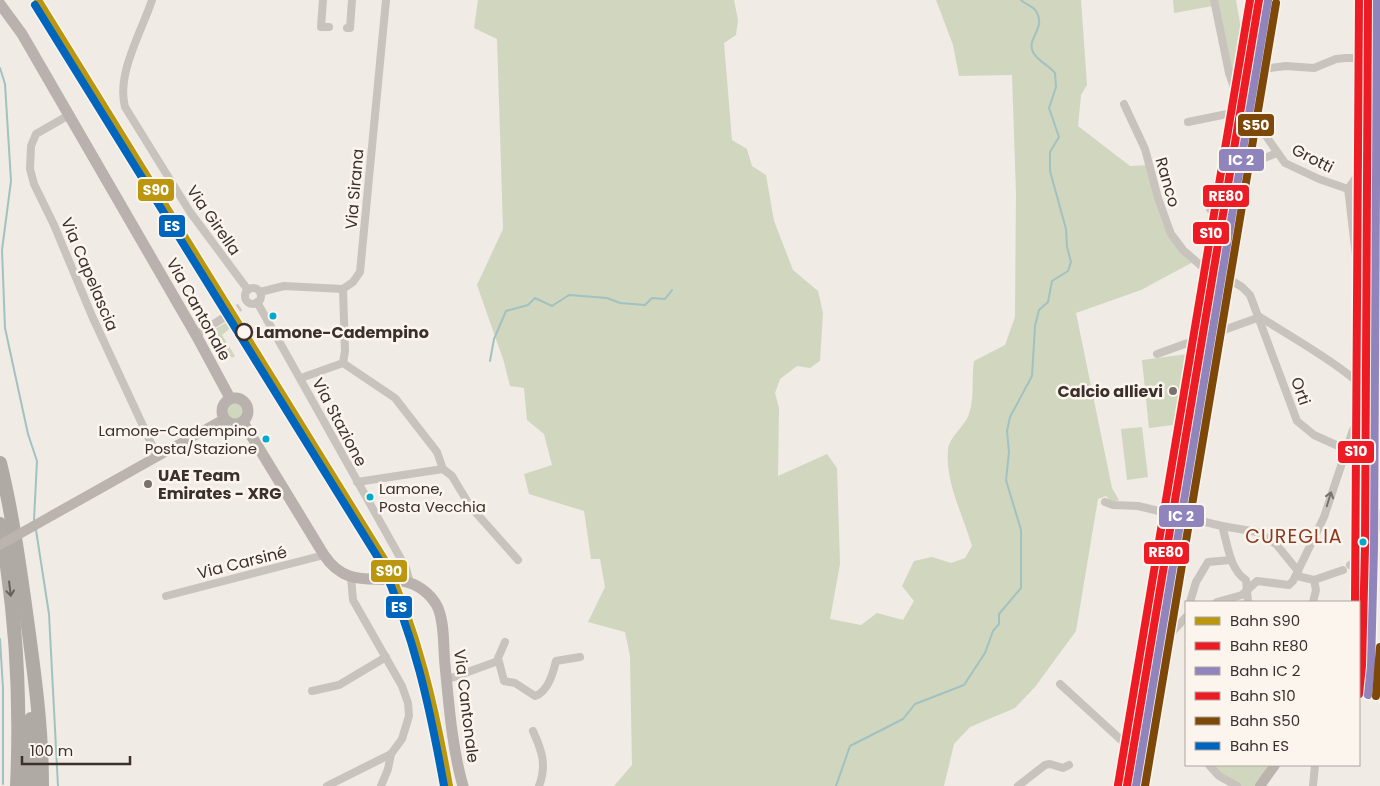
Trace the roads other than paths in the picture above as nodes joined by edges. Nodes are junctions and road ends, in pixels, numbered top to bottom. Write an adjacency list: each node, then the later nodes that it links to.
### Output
1 (152, 0): 20 (street, Via Girella)
2 (323, 0): 7 (street)
3 (352, 0): 8 (street)
4 (386, 0): 19 (street, Via Sirana)
5 (1214, 0): 10 (street, Grotti)
6 (0, 4): 13 (main road, Via Cantonale)
7 (329, 27)
8 (347, 28)
9 (1380, 61): 10 (street)
10 (1229, 73): 12 (street, Grotti)
11 (1124, 104): 26 (street, Ranco)
12 (1242, 111): 14 (street); 15 (street, Grotti)
13 (69, 115): 27 (main road, Via Cantonale); 38 (street, Via Capelascia)
14 (1188, 122)
15 (1277, 154): 17 (street, Grotti); 18 (street)
16 (1380, 168): 17 (street, Grotti)
17 (1348, 189): 28 (street)
18 (1210, 209)
19 (343, 289): 21 (street); 30 (street)
20 (248, 290): 21 (street); 22 (street)
21 (260, 292): 23 (street)
22 (247, 301): 23 (street); 24 (street)
23 (257, 302): 31 (street, Via Stazione)
24 (240, 307)
25 (228, 315): 27 (street)
26 (1260, 318): 29 (street); 32 (street); 37 (street, Orti)
27 (196, 335): 33 (main road, Via Cantonale)
28 (1380, 351)
29 (1157, 354)
30 (343, 363): 31 (street); 40 (street)
31 (301, 378): 41 (street, Via Stazione)
32 (1378, 395): 34 (street); 37 (street)
33 (230, 398): 35 (main road); 36 (main road)
34 (1380, 408)
35 (224, 418): 36 (main road); 38 (main road)
36 (243, 422): 48 (main road)
37 (1345, 449): 53 (street, one-way to 37)
38 (157, 456): 46 (main road, bridge)
39 (0, 463): 57 (highway)
40 (443, 469): 41 (street); 49 (street)
41 (357, 482): 56 (street, Via Stazione)
42 (1105, 502): 45 (street)
43 (1380, 514): 47 (main road)
44 (0, 524): 80 (highway, one-way to 80)
45 (1222, 526): 50 (street); 53 (street)
46 (0, 545)
47 (1368, 553): 51 (street); 66 (main road)
48 (324, 555): 54 (main road); 59 (street, Via Carsiné)
49 (518, 560)
50 (1231, 560): 58 (street); 60 (street)
51 (1350, 565)
52 (1343, 570): 55 (street)
53 (1298, 573): 55 (street); 58 (street)
54 (351, 577): 56 (main road, Via Cantonale); 67 (street)
55 (1314, 580): 63 (street)
56 (410, 583): 70 (main road, Via Cantonale)
57 (22, 586): 81 (highway); 82 (highway)
58 (1248, 589): 61 (street); 62 (street)
59 (166, 596)
60 (1190, 601)
61 (1221, 601)
62 (1248, 601)
63 (1314, 601)
64 (1185, 618): 74 (street)
65 (505, 642): 69 (street)
66 (1360, 644)
67 (386, 657): 72 (street); 75 (street)
68 (580, 658): 69 (street)
69 (498, 661): 70 (street)
70 (446, 680): 85 (main road, Via Cantonale)
71 (1060, 684): 74 (street)
72 (312, 691)
73 (533, 731): 86 (street)
74 (1131, 749): 88 (street)
75 (391, 754): 83 (street); 84 (street)
76 (1069, 765): 87 (street)
77 (1210, 766): 89 (street)
78 (1273, 766): 90 (main road)
79 (1315, 766): 91 (street)
80 (17, 786)
81 (30, 786)
82 (42, 786)
83 (327, 786)
84 (381, 786)
85 (463, 786)
86 (539, 786)
87 (1018, 786)
88 (1130, 786)
89 (1237, 786)
90 (1260, 786)
91 (1313, 786)

